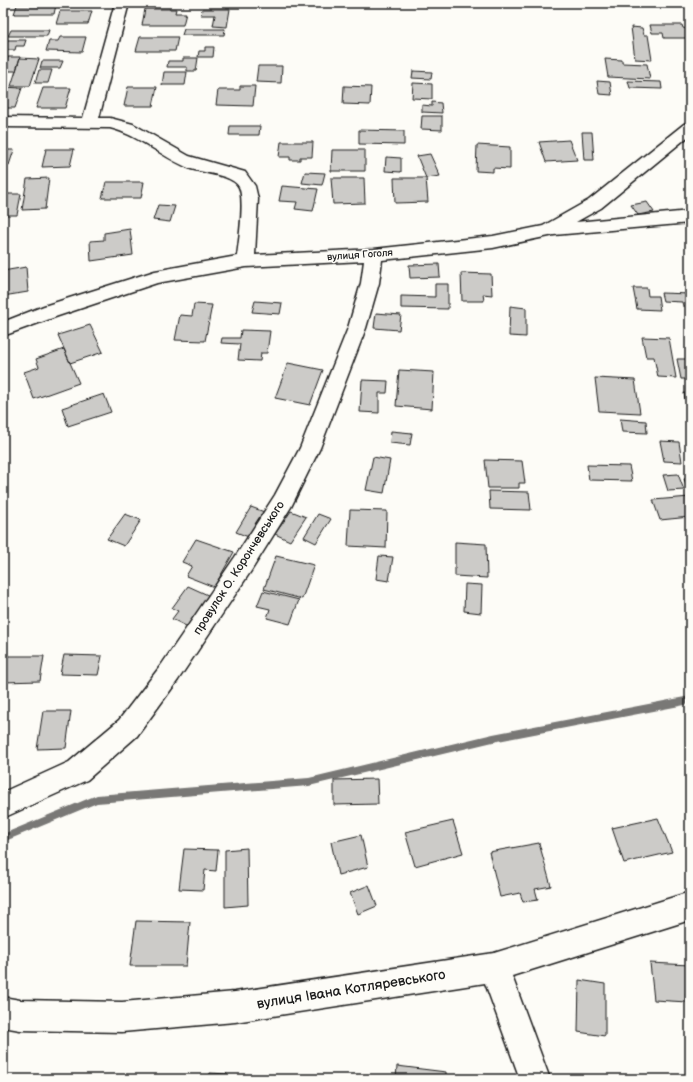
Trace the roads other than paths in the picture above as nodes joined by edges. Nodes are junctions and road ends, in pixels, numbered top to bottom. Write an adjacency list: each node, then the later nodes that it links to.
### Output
1 (122, 3): 3 (street)
2 (3, 122): 3 (street)
3 (90, 122): 8 (street)
4 (690, 127): 6 (street, вулиця Гоголя)
5 (690, 217): 6 (street)
6 (548, 231): 7 (street, вулиця Гоголя)
7 (374, 255): 8 (street, вулиця Гоголя); 10 (street, провулок О. Корончевського)
8 (246, 261): 9 (street, вулиця Гоголя)
9 (3, 329)
10 (3, 804)
11 (690, 906): 12 (street, вулиця Івана Котляревського)
12 (494, 966): 13 (street, вулиця Івана Котляревського); 14 (street)
13 (3, 1012)
14 (535, 1079)

